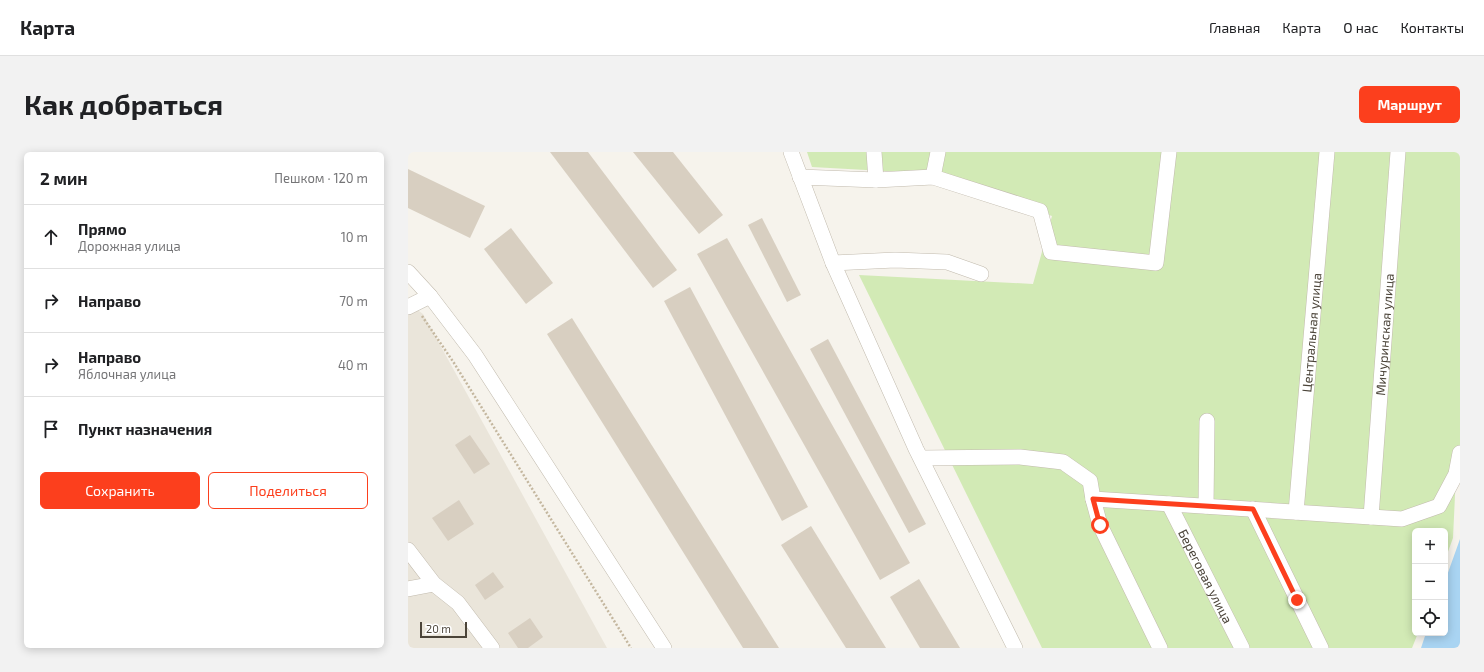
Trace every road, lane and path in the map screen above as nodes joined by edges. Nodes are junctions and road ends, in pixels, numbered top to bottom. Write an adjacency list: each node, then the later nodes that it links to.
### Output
1 (791, 152): 7 (street)
2 (874, 152): 9 (street)
3 (938, 152): 8 (street)
4 (1169, 152): 8 (street)
5 (1327, 152): 22 (street, Центральная улица)
6 (1398, 152): 23 (street, Мичуринская улица)
7 (800, 177): 9 (street); 10 (street)
8 (933, 177): 9 (street)
9 (876, 180)
10 (833, 263): 12 (street); 17 (street)
11 (408, 272): 13 (street)
12 (981, 274)
13 (430, 296): 14 (street); 29 (street)
14 (411, 305): 28 (path)
15 (1207, 421): 20 (street)
16 (1460, 453): 23 (street)
17 (921, 458): 18 (street); 30 (street)
18 (1093, 499): 19 (street); 31 (street)
19 (1169, 504): 20 (street); 32 (street, Береговая улица)
20 (1206, 506): 21 (street)
21 (1253, 509): 22 (street); 33 (street)
22 (1296, 512): 23 (street)
23 (1371, 517)
24 (408, 550): 25 (street)
25 (434, 584): 26 (street); 27 (street)
26 (408, 589)
27 (492, 648)
28 (631, 648)
29 (664, 648)
30 (1015, 648)
31 (1160, 648)
32 (1242, 648)
33 (1321, 648)

